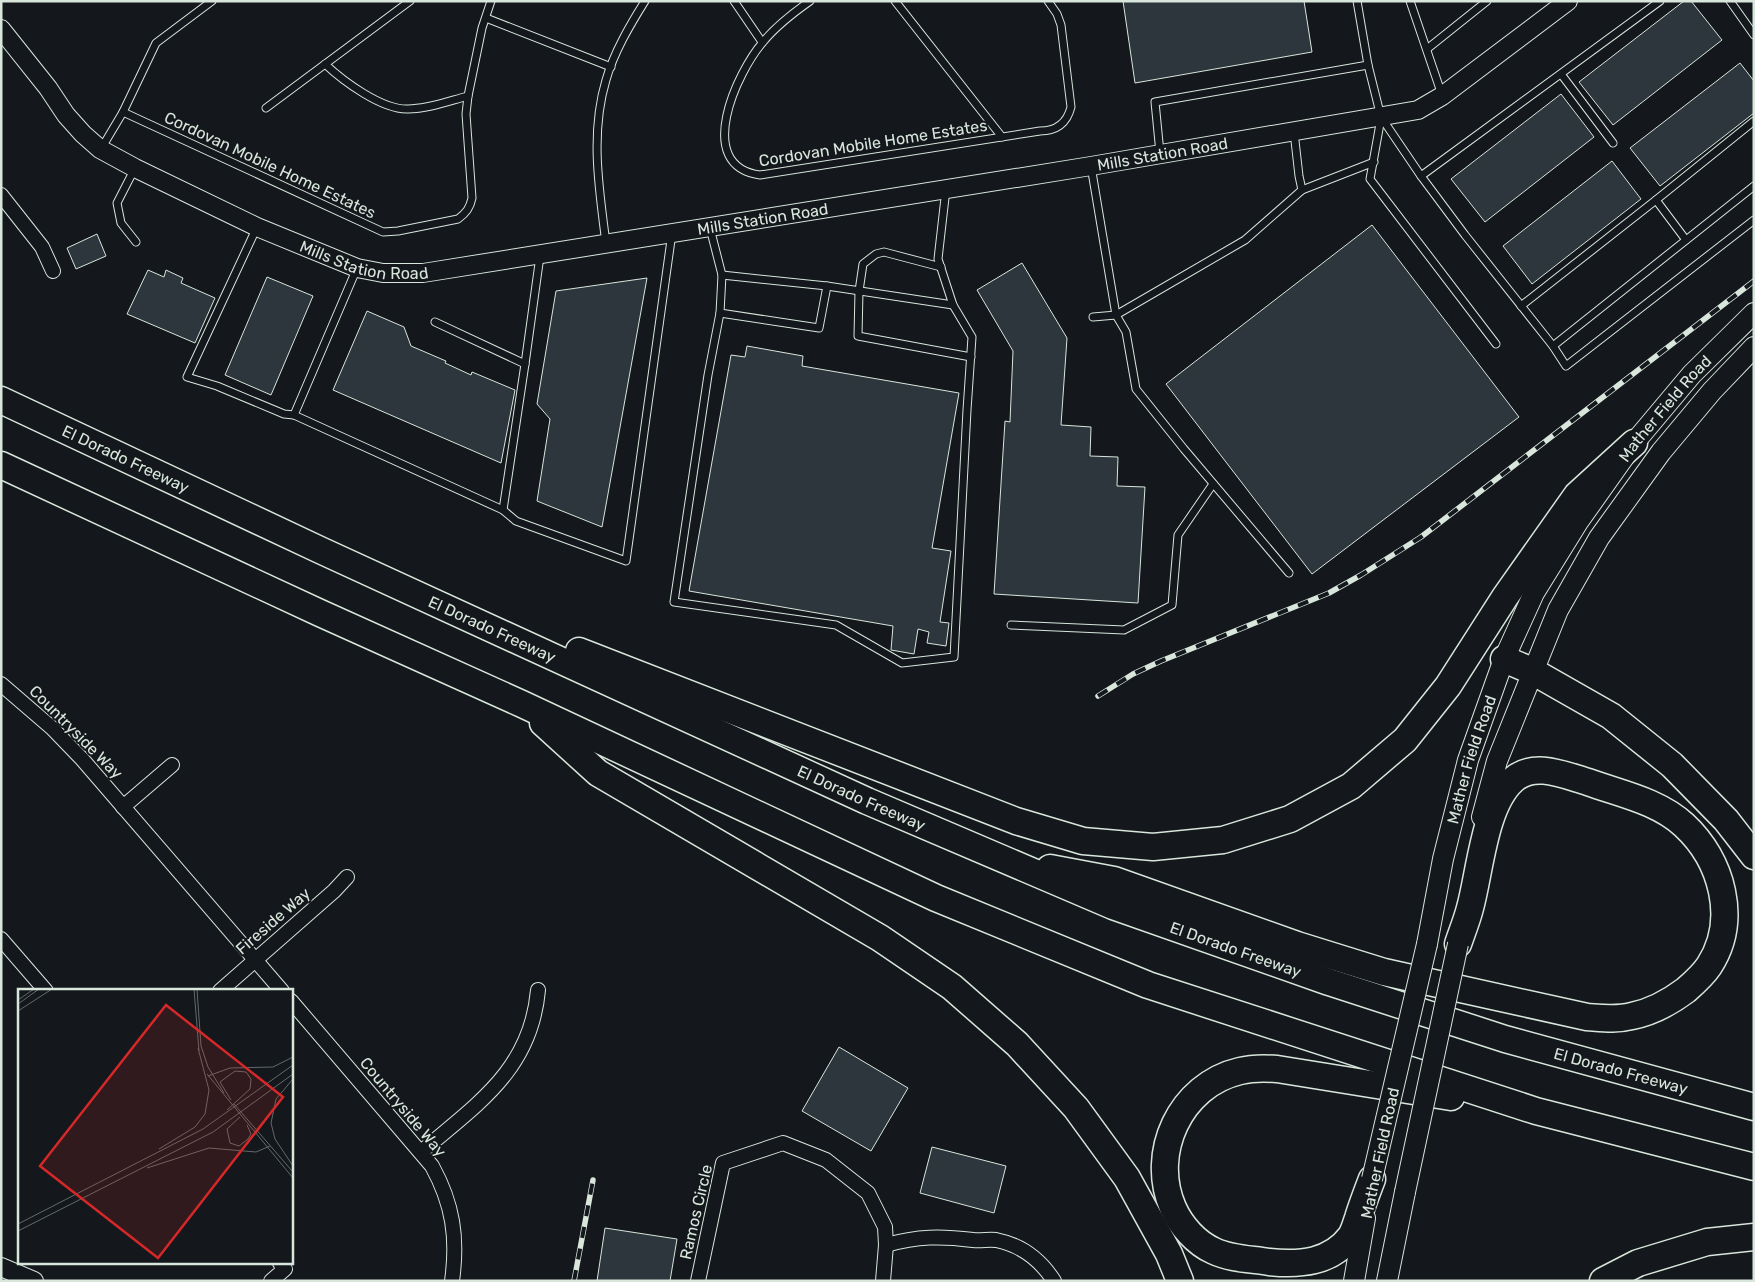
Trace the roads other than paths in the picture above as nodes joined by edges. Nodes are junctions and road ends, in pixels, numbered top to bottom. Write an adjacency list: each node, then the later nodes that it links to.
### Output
1 (212, 1): 27 (lane)
2 (410, 1): 20 (lane)
3 (492, 1): 15 (lane, Cordovan Mobile Home Estates)
4 (645, 1): 22 (lane)
5 (734, 1): 18 (lane)
6 (810, 1): 18 (lane, Cordovan Mobile Home Estates)
7 (895, 1): 31 (lane, Cordovan Mobile Home Estates)
8 (1048, 1): 31 (lane, Cordovan Mobile Home Estates)
9 (1357, 1): 21 (lane)
10 (1410, 1): 19 (lane)
11 (1487, 1): 19 (lane)
12 (1568, 1): 25 (street, Mills Station Road)
13 (1660, 1): 23 (lane)
14 (1730, 1): 17 (lane)
15 (486, 18): 22 (lane); 24 (lane, Cordovan Mobile Home Estates)
16 (1, 29): 33 (street, Mills Station Road)
17 (1754, 35)
18 (762, 42): 31 (lane, Cordovan Mobile Home Estates)
19 (1427, 48): 25 (lane)
20 (325, 64): 24 (lane); 26 (lane)
21 (1368, 65): 28 (lane); 34 (lane)
22 (611, 67): 50 (lane)
23 (1561, 74): 32 (lane); 38 (lane)
24 (468, 96): 27 (lane, Cordovan Mobile Home Estates)
25 (1442, 96): 28 (street, Mills Station Road)
26 (266, 108)
27 (123, 112): 33 (lane)
28 (1381, 117): 30 (street, Mills Station Road); 35 (lane); 38 (lane)
29 (1754, 121): 43 (lane)
30 (1294, 132): 34 (street, Mills Station Road); 41 (lane)
31 (1002, 137)
32 (1613, 143)
33 (100, 149): 37 (street, Mills Station Road)
34 (1160, 153): 36 (street, Mills Station Road)
35 (1374, 162): 41 (lane); 65 (lane)
36 (1090, 166): 40 (street, Mills Station Road); 62 (lane)
37 (135, 168): 45 (street, Mills Station Road); 49 (lane)
38 (1421, 176): 59 (lane)
39 (1754, 186): 48 (lane)
40 (946, 189): 46 (street, Mills Station Road); 52 (lane)
41 (1302, 190): 62 (lane)
42 (1, 194): 54 (street)
43 (1656, 200): 48 (lane); 59 (lane)
44 (1754, 220): 66 (lane)
45 (257, 227): 53 (street, Mills Station Road); 71 (lane)
46 (710, 227): 47 (street, Mills Station Road); 55 (lane)
47 (672, 233): 50 (street, Mills Station Road); 75 (lane)
48 (1686, 240): 66 (lane)
49 (136, 242)
50 (606, 243): 51 (street, Mills Station Road)
51 (540, 254): 53 (street, Mills Station Road); 69 (lane)
52 (941, 267): 57 (lane); 58 (lane)
53 (357, 268): 71 (lane)
54 (53, 271)
55 (722, 274): 56 (lane); 60 (lane)
56 (827, 286): 57 (lane); 60 (lane)
57 (859, 291): 58 (lane); 68 (lane)
58 (953, 305): 68 (lane)
59 (1521, 306): 66 (lane)
60 (720, 313): 68 (lane)
61 (1754, 313): 72 (main road, Mather Field Road)
62 (1116, 315): 63 (lane); 74 (lane)
63 (1093, 317)
64 (434, 322): 69 (lane)
65 (1496, 344)
66 (1553, 346)
67 (1754, 347): 80 (main road, Mather Field Road)
68 (971, 357)
69 (526, 364): 75 (lane)
70 (1, 400): 76 (highway, El Dorado Freeway)
71 (294, 415): 75 (lane)
72 (1634, 443): 76 (highway); 79 (main road, Mather Field Road)
73 (1, 465): 82 (highway)
74 (1213, 484): 77 (lane); 78 (lane)
75 (503, 510)
76 (320, 550): 86 (highway, El Dorado Freeway)
77 (1289, 573)
78 (1011, 625)
79 (1504, 659): 80 (highway); 100 (main road, Mather Field Road, bridge)
80 (1532, 671): 85 (highway); 89 (main road, Mather Field Road)
81 (1, 684): 84 (street, Countryside Way)
82 (522, 704): 97 (highway); 111 (highway)
83 (172, 765): 84 (street)
84 (123, 807): 90 (street, Countryside Way)
85 (1754, 856)
86 (1000, 859): 89 (highway); 96 (highway, El Dorado Freeway)
87 (348, 877): 90 (street, Fireside Way)
88 (1, 940): 91 (street)
89 (1458, 944): 113 (main road, Mather Field Road, bridge)
90 (256, 960): 92 (street, Fireside Way); 93 (street, Countryside Way)
91 (44, 989)
92 (222, 989)
93 (280, 989)
94 (538, 990): 98 (street)
95 (292, 1002): 98 (street, Countryside Way)
96 (1754, 1107)
97 (1536, 1111): 99 (highway); 100 (highway)
98 (421, 1152): 107 (street, Countryside Way)
99 (1754, 1167)
100 (1372, 1179): 112 (main road, Mather Field Road)
101 (1754, 1237): 114 (highway)
102 (886, 1245): 108 (street, Ramos Circle); 109 (street, Ramos Circle); 110 (street)
103 (281, 1264): 106 (street)
104 (1, 1267): 105 (street)
105 (34, 1281)
106 (271, 1281)
107 (452, 1281)
108 (698, 1281)
109 (883, 1281)
110 (1054, 1281)
111 (1180, 1281)
112 (1354, 1281)
113 (1387, 1281)
114 (1603, 1281)

